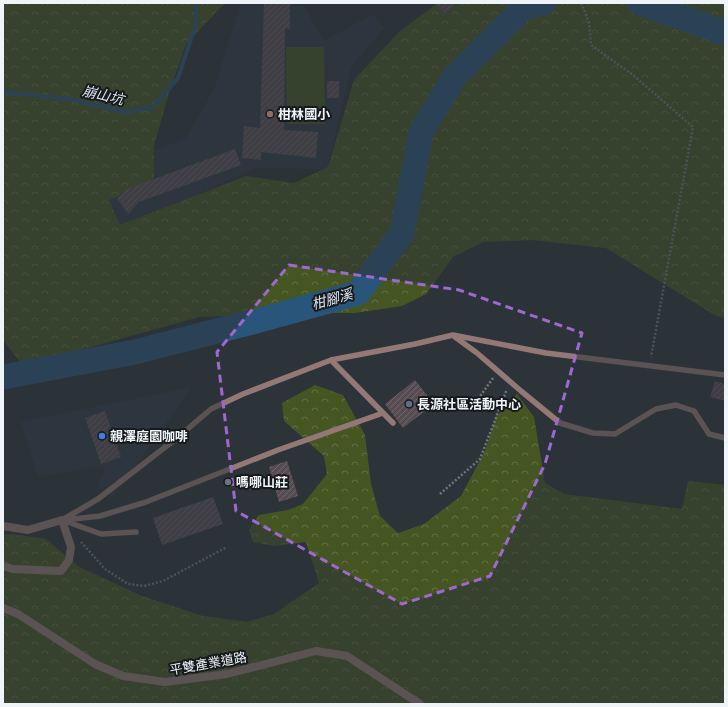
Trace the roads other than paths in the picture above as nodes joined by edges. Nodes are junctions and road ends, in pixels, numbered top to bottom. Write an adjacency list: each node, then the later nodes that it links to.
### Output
1 (453, 335): 2 (lane); 3 (lane); 6 (lane)
2 (331, 360): 4 (lane); 7 (lane)
3 (725, 375)
4 (383, 413): 5 (lane); 7 (lane)
5 (393, 423)
6 (725, 438)
7 (62, 520): 8 (street); 9 (lane); 10 (street)
8 (3, 526)
9 (136, 532)
10 (3, 566)
11 (3, 608): 12 (street, 平雙產業道路)
12 (420, 704)

